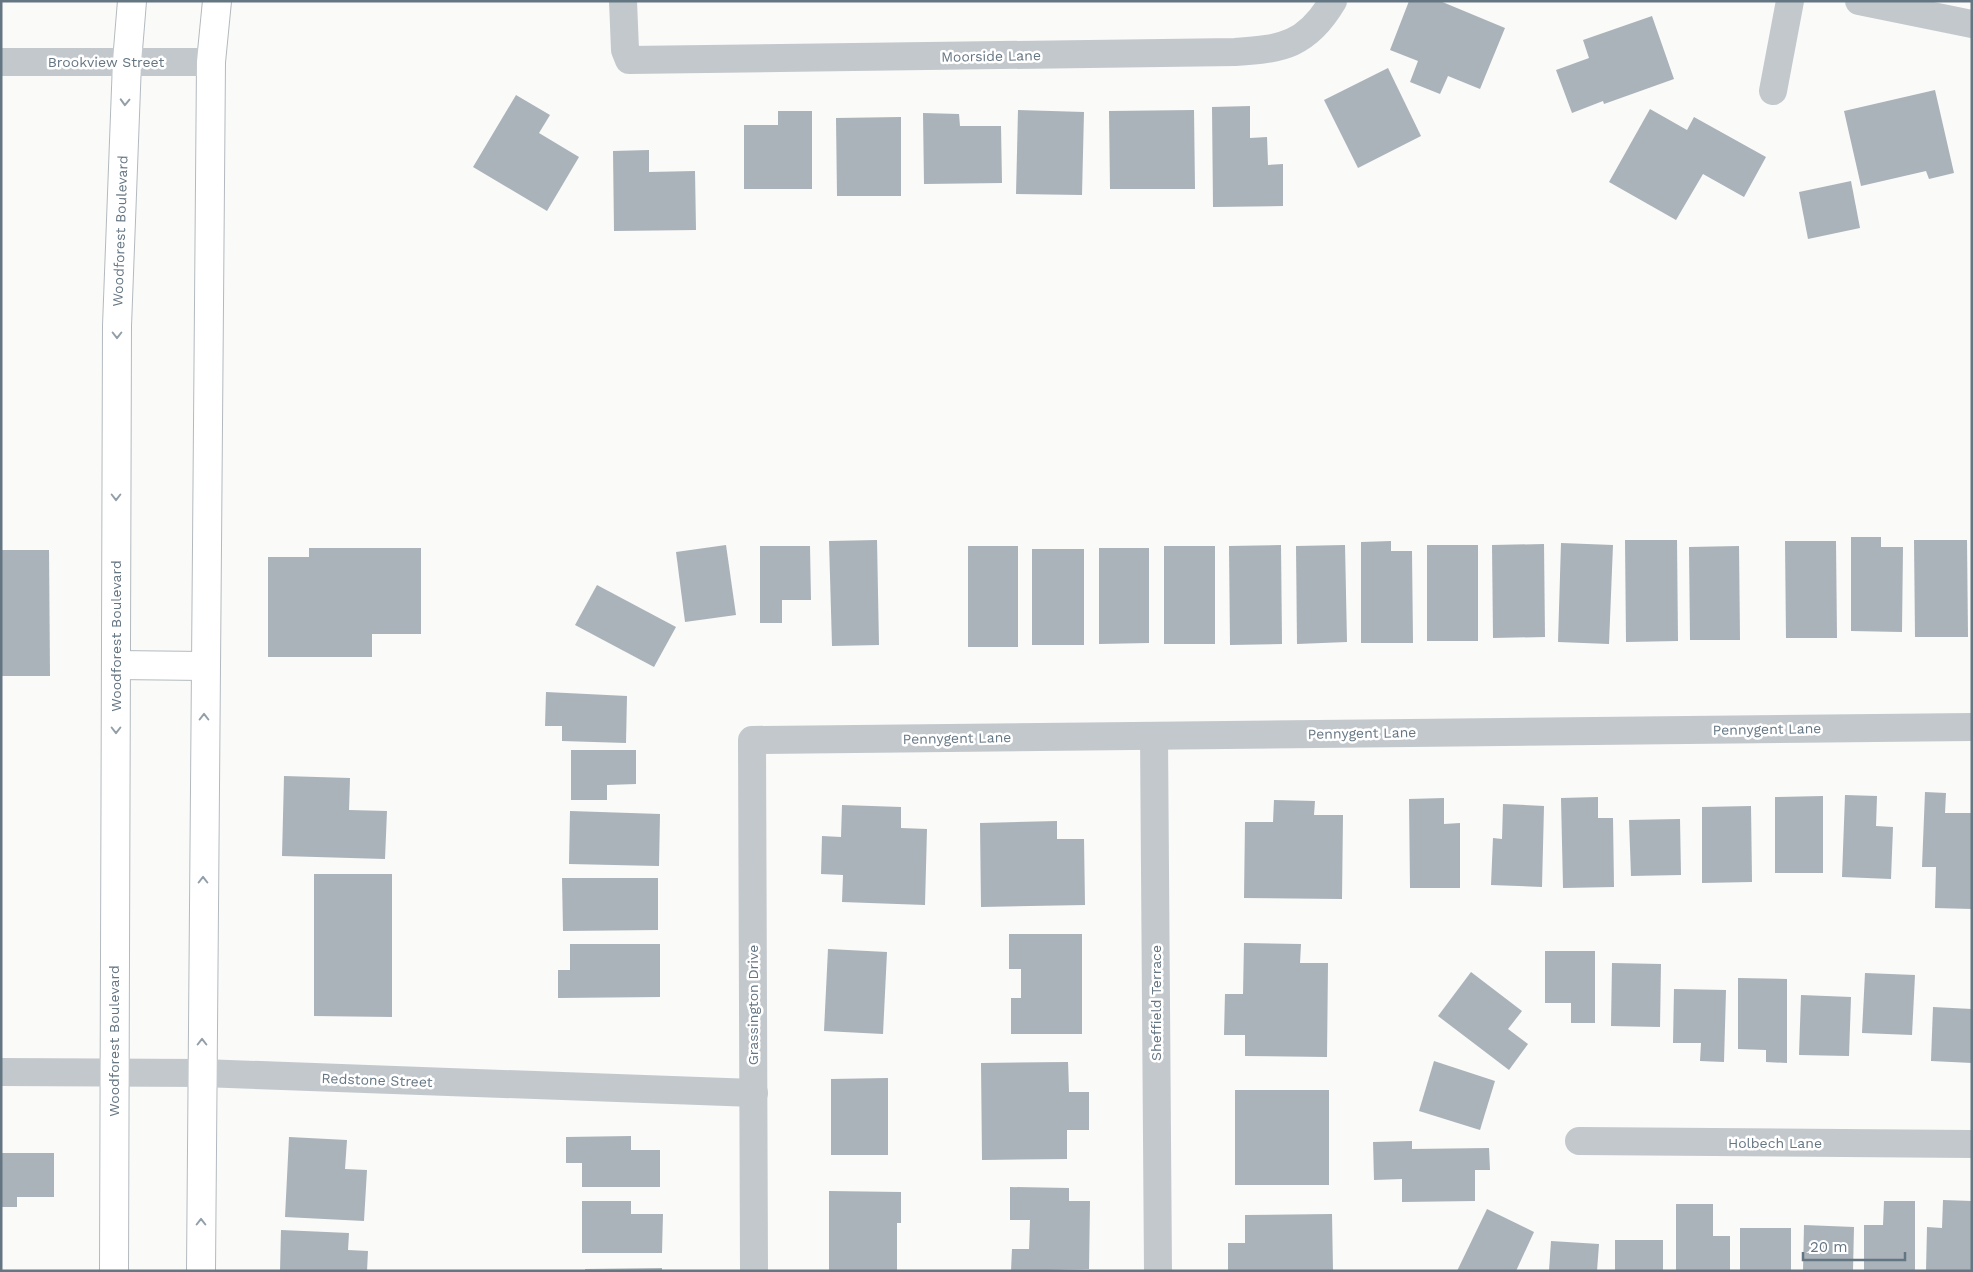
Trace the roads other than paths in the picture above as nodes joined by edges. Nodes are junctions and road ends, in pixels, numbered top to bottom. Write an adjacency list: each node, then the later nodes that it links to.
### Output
1 (132, 1): 9 (main road, Woodforest Boulevard)
2 (217, 1): 10 (main road)
3 (623, 1): 4 (street, Moorside Lane)
4 (1333, 1)
5 (1790, 1): 11 (street)
6 (1860, 1): 7 (street)
7 (1972, 24)
8 (1, 62): 9 (street, Brookview Street)
9 (127, 62): 10 (street, Brookview Street); 12 (main road, Woodforest Boulevard, one-way to 12)
10 (211, 62): 13 (main road)
11 (1773, 92)
12 (116, 665): 13 (main road); 18 (main road, Woodforest Boulevard, one-way to 18)
13 (205, 666): 19 (main road, one-way to 13)
14 (1972, 727): 15 (street, Pennygent Lane)
15 (1154, 736): 16 (street, Pennygent Lane); 26 (street, Sheffield Terrace)
16 (752, 740): 20 (street, Grassington Drive)
17 (1, 1072): 18 (street, Redstone Street)
18 (114, 1073): 19 (street, Redstone Street); 23 (main road, Woodforest Boulevard)
19 (202, 1074): 20 (street, Redstone Street); 24 (main road, one-way to 19)
20 (754, 1093): 25 (street, Grassington Drive)
21 (1579, 1141): 22 (street, Holbech Lane)
22 (1972, 1144)
23 (114, 1271)
24 (201, 1271)
25 (754, 1271)
26 (1158, 1271)

